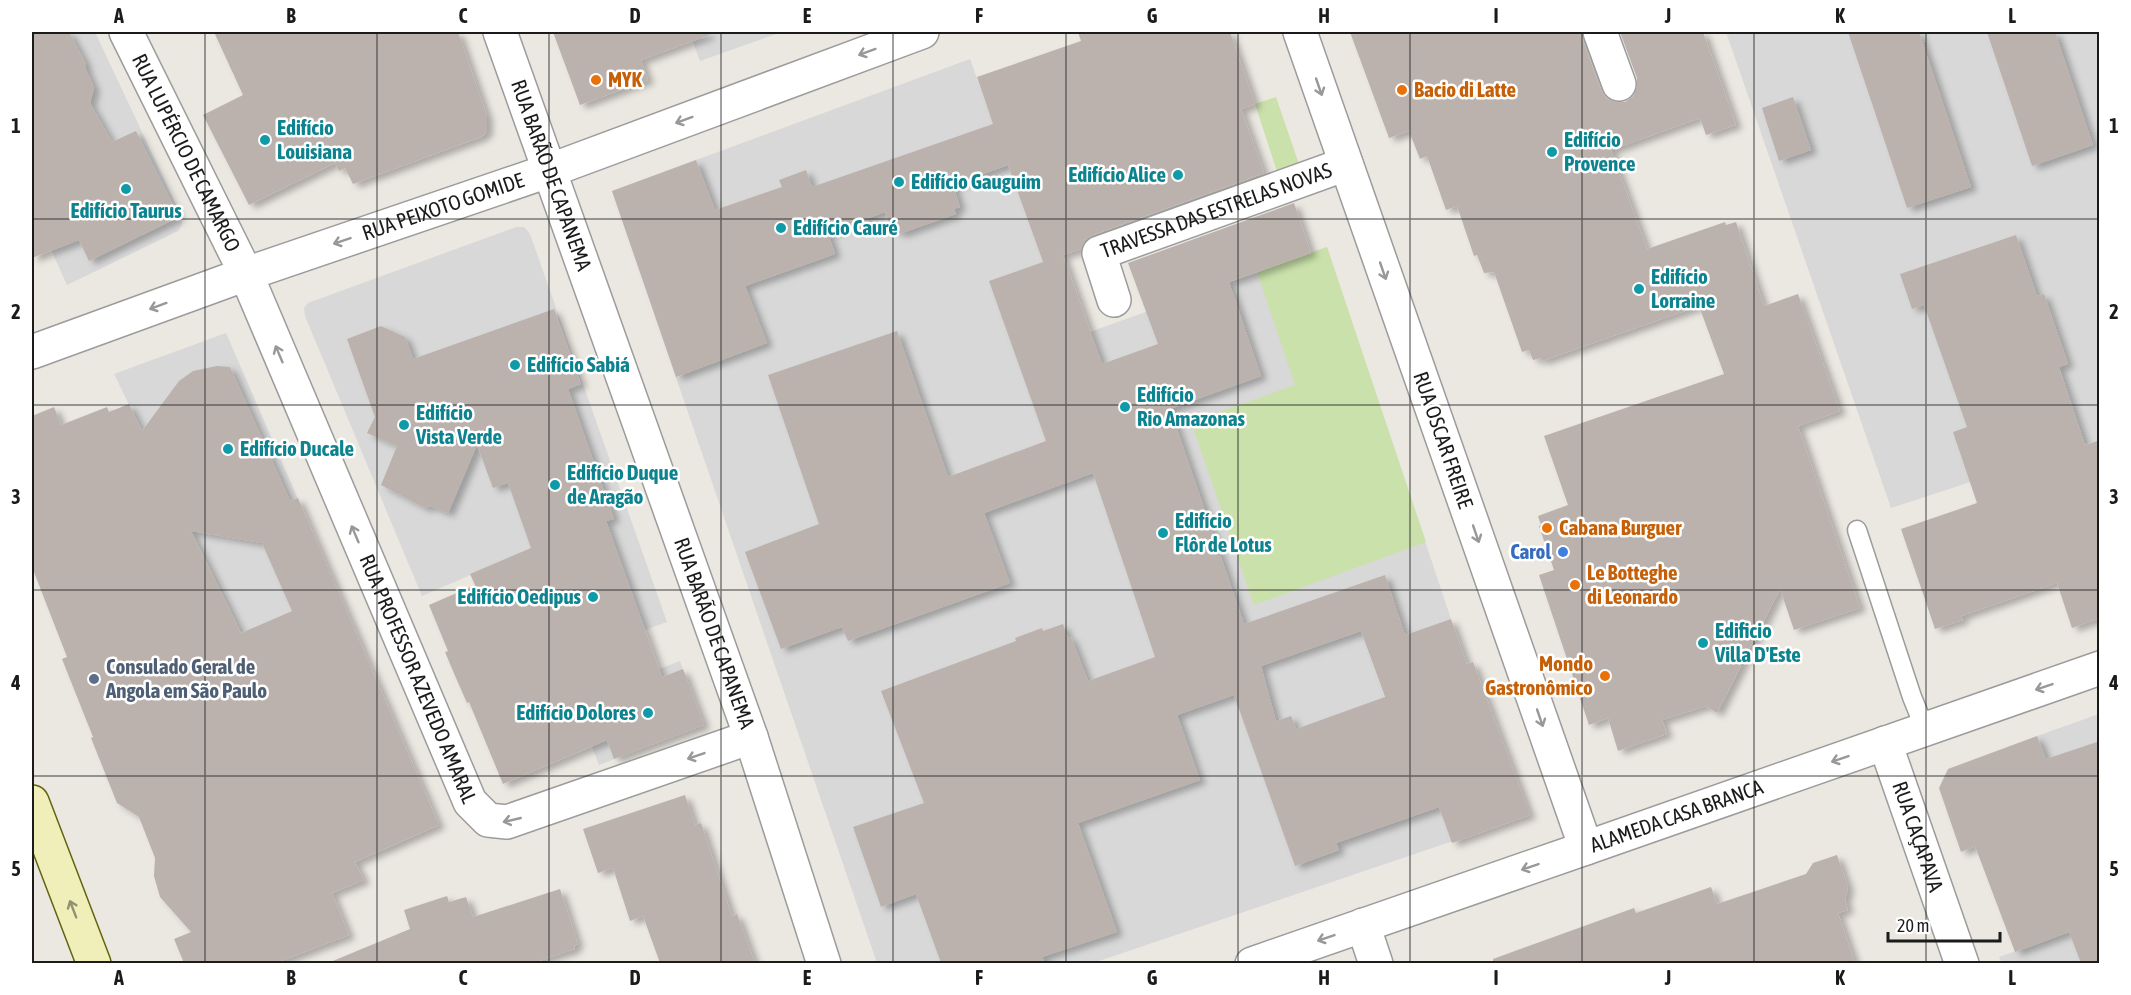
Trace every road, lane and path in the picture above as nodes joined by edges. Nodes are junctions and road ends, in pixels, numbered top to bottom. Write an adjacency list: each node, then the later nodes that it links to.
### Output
1 (126, 32): 9 (street, RUA LUPÉRCIO DE CAMARGO)
2 (500, 32): 8 (street, RUA BARÃO DE CAPANEMA)
3 (922, 32): 8 (street, RUA PEIXOTO GOMIDE, one-way to 8)
4 (1300, 32): 7 (street, RUA OSCAR FREIRE, one-way to 7)
5 (1600, 32): 6 (street)
6 (1619, 84)
7 (1346, 165): 10 (street, TRAVESSA DAS ESTRELAS NOVAS); 18 (street, RUA OSCAR FREIRE, one-way to 18)
8 (551, 170): 9 (street, RUA PEIXOTO GOMIDE, one-way to 9); 15 (street, RUA BARÃO DE CAPANEMA)
9 (246, 274): 11 (street, RUA PEIXOTO GOMIDE, one-way to 11); 15 (street, RUA PROFESSOR AZEVEDO AMARAL, one-way to 9)
10 (1114, 300)
11 (32, 352)
12 (1857, 530): 14 (lane)
13 (2100, 668): 14 (street, ALAMEDA CASA BRANCA, one-way to 14)
14 (1925, 729): 16 (street, ALAMEDA CASA BRANCA)
15 (751, 737): 21 (street, RUA BARÃO DE CAPANEMA)
16 (1885, 743): 18 (street, ALAMEDA CASA BRANCA, one-way to 18); 24 (street, RUA CAÇAPAVA)
17 (32, 802): 20 (main road, one-way to 17)
18 (1586, 848): 19 (street, ALAMEDA CASA BRANCA, one-way to 19)
19 (1363, 926): 22 (street, ALAMEDA CASA BRANCA, one-way to 22); 23 (street)
20 (94, 963)
21 (824, 963)
22 (1252, 963)
23 (1376, 963)
24 (1962, 963)

